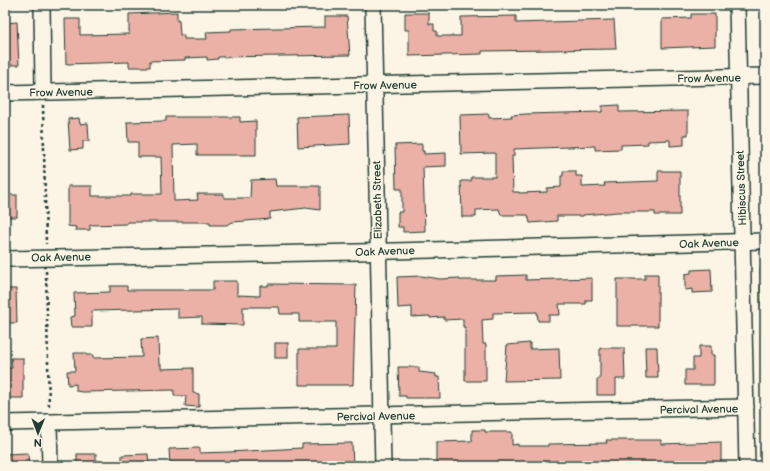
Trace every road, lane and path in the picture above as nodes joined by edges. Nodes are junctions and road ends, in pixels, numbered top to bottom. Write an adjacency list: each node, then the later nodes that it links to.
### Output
1 (42, 5): 7 (street)
2 (372, 5): 6 (street, Elizabeth Street)
3 (737, 5): 5 (street, Hibiscus Street)
4 (765, 76): 5 (street, Frow Avenue)
5 (738, 77): 6 (street, Frow Avenue); 10 (street, Hibiscus Street)
6 (374, 85): 7 (street, Frow Avenue); 11 (street, Elizabeth Street)
7 (43, 92): 8 (street, Frow Avenue)
8 (5, 93)
9 (765, 241): 10 (street, Oak Avenue)
10 (742, 242): 11 (street, Oak Avenue); 13 (street, Hibiscus Street)
11 (378, 251): 12 (street, Oak Avenue); 14 (street, Elizabeth Street)
12 (5, 258)
13 (746, 407): 14 (street, Percival Avenue); 19 (street, Hibiscus Street)
14 (382, 416): 15 (street, Percival Avenue); 18 (street, Elizabeth Street)
15 (49, 422): 16 (street, Percival Avenue); 17 (street)
16 (5, 423)
17 (50, 466)
18 (383, 466)
19 (747, 466)

